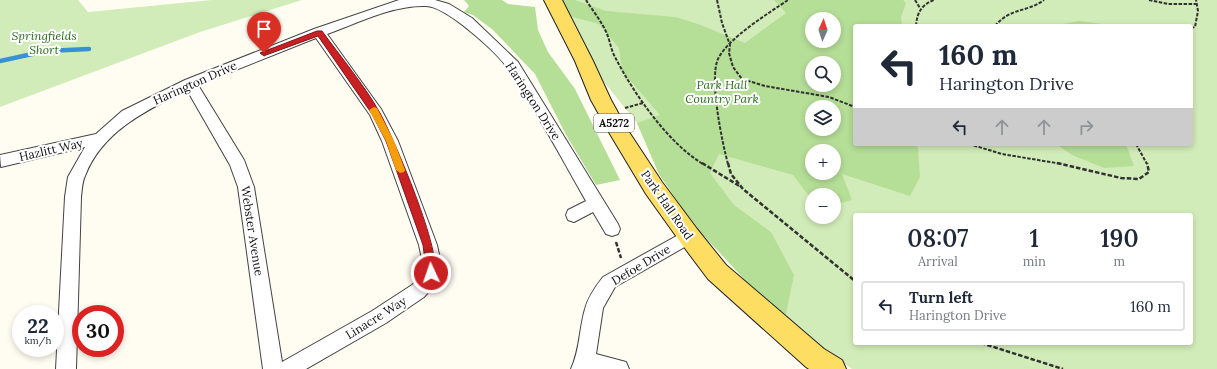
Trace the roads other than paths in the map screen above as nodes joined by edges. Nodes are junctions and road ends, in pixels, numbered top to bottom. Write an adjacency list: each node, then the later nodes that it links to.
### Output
1 (553, 0): 9 (main road, Park Hall Road / A5272)
2 (319, 32): 3 (street, Harington Drive); 6 (street, Harington Drive); 13 (street, Linacre Way)
3 (190, 83): 4 (street, Harington Drive); 12 (street, Webster Avenue)
4 (101, 138): 5 (street, Hazlitt Way); 11 (street, Harington Drive)
5 (1, 161)
6 (596, 203): 7 (street); 8 (street, Harington Drive)
7 (574, 215)
8 (612, 229)
9 (690, 236): 10 (street, Defoe Drive); 15 (main road, Park Hall Road / A5272)
10 (583, 365): 14 (street)
11 (66, 369)
12 (273, 369)
13 (288, 369)
14 (619, 369)
15 (833, 369)

